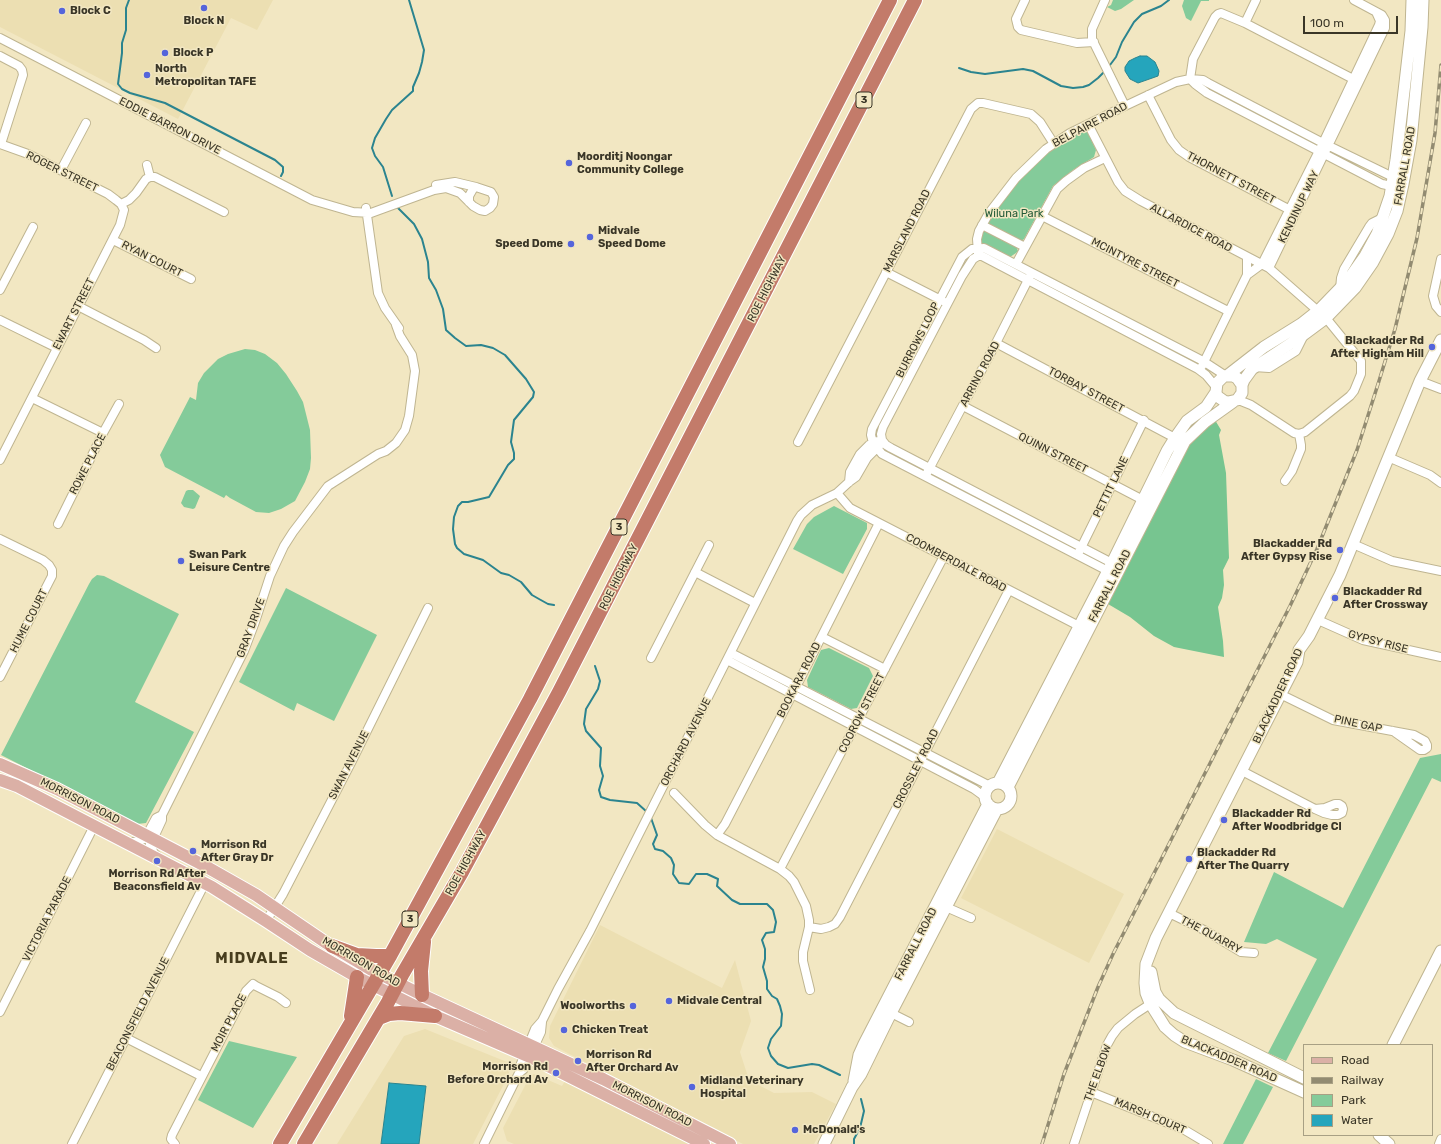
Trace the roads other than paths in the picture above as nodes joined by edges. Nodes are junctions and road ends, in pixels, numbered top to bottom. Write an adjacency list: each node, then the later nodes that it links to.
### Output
1 (890, 0): 177 (highway, ROE HIGHWAY / 3)
2 (915, 0): 172 (highway, ROE HIGHWAY / 3)
3 (1025, 0): 11 (street)
4 (1105, 0): 11 (street)
5 (1256, 0): 9 (street)
6 (1354, 0): 15 (street, KENDINUP WAY)
7 (1412, 0): 18 (main road, FARRALL ROAD)
8 (1423, 0): 13 (main road, FARRALL ROAD)
9 (1245, 23): 14 (street); 15 (street)
10 (0, 38): 33 (street, EDDIE BARRON DRIVE)
11 (1094, 42): 17 (street)
12 (0, 56): 21 (street)
13 (1418, 60): 18 (main road, FARRALL ROAD); 29 (main road, FARRALL ROAD)
14 (1190, 79): 16 (street, BELPAIRE ROAD); 23 (street, BELPAIRE ROAD); 24 (street)
15 (1356, 81): 23 (street, KENDINUP WAY)
16 (1148, 95): 17 (street, BELPAIRE ROAD); 34 (street, THORNETT STREET)
17 (1125, 106): 20 (street, BELPAIRE ROAD)
18 (1402, 106): 29 (main road, FARRALL ROAD)
19 (86, 123): 27 (street)
20 (1088, 124): 22 (street, BELPAIRE ROAD); 25 (street, ALLARDICE ROAD)
21 (1, 144): 27 (street, ROGER STREET)
22 (1054, 144): 37 (street, BELPAIRE ROAD); 46 (street, MARSLAND ROAD)
23 (1326, 144): 24 (street, KENDINUP WAY); 29 (street, BELPAIRE ROAD)
24 (1322, 153): 29 (street); 34 (street, KENDINUP WAY)
25 (1105, 158): 36 (street); 42 (street, ALLARDICE ROAD)
26 (147, 165): 28 (street)
27 (61, 170): 32 (street, ROGER STREET)
28 (150, 177): 32 (street); 35 (street)
29 (1398, 183): 62 (main road, FARRALL ROAD); 62 (main road, FARRALL ROAD)
30 (476, 187): 31 (street); 31 (street, EDDIE BARRON DRIVE); 33 (street, EDDIE BARRON DRIVE)
31 (469, 202): 33 (street, EDDIE BARRON DRIVE)
32 (121, 204): 39 (street, EWART STREET)
33 (368, 210): 161 (street, GRAY DRIVE)
34 (1293, 211): 45 (street, KENDINUP WAY)
35 (224, 212)
36 (1042, 216): 40 (street); 60 (street, MCINTYRE STREET)
37 (982, 225): 40 (street); 41 (street, BELPAIRE ROAD)
38 (33, 227): 53 (street)
39 (112, 240): 51 (street, RYAN COURT); 58 (street, EWART STREET)
40 (1024, 247): 44 (street)
41 (978, 252): 44 (street); 47 (street, BURROWS LOOP); 50 (street, BURROWS LOOP); 52 (street)
42 (1247, 257): 45 (street, ALLARDICE ROAD); 49 (street)
43 (1441, 259): 61 (street)
44 (1016, 264): 48 (street)
45 (1265, 266): 49 (street); 62 (street, ALLARDICE ROAD)
46 (886, 272): 55 (street); 98 (street, MARSLAND ROAD)
47 (954, 272): 50 (street); 55 (street, BURROWS LOOP)
48 (1032, 273): 52 (street, ARRINO ROAD); 54 (street)
49 (1247, 275): 60 (street)
50 (962, 276): 56 (street, BURROWS LOOP)
51 (192, 279)
52 (1028, 281): 57 (street); 69 (street, ARRINO ROAD)
53 (0, 290)
54 (1076, 296): 57 (street); 59 (street)
55 (939, 299): 56 (street); 66 (street, BURROWS LOOP)
56 (948, 303): 66 (street, BURROWS LOOP)
57 (1072, 304): 63 (street)
58 (78, 306): 71 (street, EWART STREET); 72 (street)
59 (1105, 311): 63 (street); 65 (street)
60 (1228, 311): 76 (street)
61 (1441, 312)
62 (1322, 314): 78 (main road, FARRALL ROAD); 81 (main road, FARRALL ROAD); 94 (street, ALLARDICE ROAD)
63 (1101, 319): 67 (street)
64 (0, 320): 71 (street)
65 (1134, 326): 67 (street); 68 (street)
66 (928, 330): 74 (street, BURROWS LOOP); 75 (street, BURROWS LOOP)
67 (1130, 334): 73 (street)
68 (1163, 341): 73 (street); 76 (street)
69 (996, 343): 89 (street, ARRINO ROAD); 92 (street, TORBAY STREET)
70 (1440, 345): 79 (main road, BLACKADDER ROAD)
71 (57, 348): 85 (street, EWART STREET)
72 (156, 348)
73 (1160, 349): 77 (street)
74 (910, 356): 75 (street); 80 (street, BURROWS LOOP)
75 (918, 360): 84 (street, BURROWS LOOP)
76 (1203, 361): 77 (street); 78 (street)
77 (1200, 370): 82 (street)
78 (1227, 376): 81 (main road); 82 (main road)
79 (1420, 381): 83 (street); 101 (main road, BLACKADDER ROAD)
80 (894, 386): 84 (street); 90 (street, BURROWS LOOP)
81 (1242, 387): 86 (main road); 88 (street)
82 (1216, 389): 86 (main road); 95 (main road, FARRALL ROAD)
83 (1441, 389)
84 (902, 390): 91 (street, BURROWS LOOP)
85 (32, 398): 93 (street); 99 (street, EWART STREET)
86 (1234, 401): 88 (street); 122 (main road, FARRALL ROAD)
87 (120, 404): 93 (street, ROWE PLACE)
88 (1251, 405): 94 (street)
89 (963, 406): 103 (street, ARRINO ROAD); 106 (street, QUINN STREET)
90 (880, 413): 91 (street); 100 (street, BURROWS LOOP)
91 (888, 417): 97 (street, BURROWS LOOP)
92 (1144, 420): 95 (street, TORBAY STREET); 106 (street, PETTIT LANE)
93 (103, 434): 114 (street, ROWE PLACE)
94 (1299, 434): 104 (street)
95 (1175, 438): 110 (main road, FARRALL ROAD)
96 (0, 441): 99 (street)
97 (883, 441): 100 (street); 103 (street)
98 (798, 442)
99 (8, 445): 102 (street, EWART STREET)
100 (875, 446): 103 (street); 108 (street, ORCHARD AVENUE)
101 (1388, 457): 105 (street); 118 (main road, BLACKADDER ROAD)
102 (0, 460)
103 (928, 472): 107 (street)
104 (1284, 481)
105 (1441, 483)
106 (1113, 484): 110 (street, QUINN STREET); 120 (street, PETTIT LANE)
107 (961, 489): 109 (street); 111 (street)
108 (837, 493): 113 (street, COOMBERDALE ROAD); 126 (street, ORCHARD AVENUE)
109 (992, 500): 111 (street); 112 (street)
110 (1143, 500): 122 (main road, FARRALL ROAD)
111 (988, 508): 115 (street)
112 (1021, 515): 115 (street); 116 (street)
113 (879, 523): 121 (street, COOMBERDALE ROAD); 130 (street, BOOKARA ROAD)
114 (58, 524)
115 (1017, 524): 116 (street)
116 (1048, 535): 120 (street)
117 (0, 538): 136 (street, HUME COURT)
118 (1352, 544): 123 (street); 128 (main road, BLACKADDER ROAD)
119 (710, 545): 124 (street)
120 (1080, 551): 122 (street)
121 (944, 556): 125 (street, COOMBERDALE ROAD); 135 (street, COOROW STREET)
122 (1114, 569): 129 (main road, FARRALL ROAD); 154 (main road, FARRALL ROAD)
123 (1441, 571)
124 (695, 572): 126 (street); 133 (street)
125 (1009, 590): 129 (street, COOMBERDALE ROAD); 147 (street, CROSSLEY ROAD)
126 (755, 603): 131 (street, ORCHARD AVENUE)
127 (428, 608): 167 (street, SWAN AVENUE)
128 (1318, 620): 132 (street, GYPSY RISE); 138 (main road, BLACKADDER ROAD)
129 (1079, 626): 154 (main road, FARRALL ROAD)
130 (822, 636): 135 (street); 137 (street, BOOKARA ROAD)
131 (731, 653): 134 (street, ORCHARD AVENUE); 137 (street)
132 (1441, 657)
133 (651, 658)
134 (727, 660): 139 (street); 196 (street, ORCHARD AVENUE)
135 (884, 669): 142 (street, COOROW STREET)
136 (0, 678)
137 (796, 686): 139 (street, BOOKARA ROAD); 140 (street)
138 (1280, 694): 144 (street, PINE GAP); 151 (main road, BLACKADDER ROAD)
139 (792, 695): 141 (street); 160 (street, BOOKARA ROAD)
140 (828, 703): 141 (street); 142 (street)
141 (824, 711): 143 (street)
142 (859, 719): 143 (street, COOROW STREET); 145 (street)
143 (855, 727): 146 (street); 164 (street, COOROW STREET)
144 (1393, 731)
145 (893, 736): 146 (street); 147 (street)
146 (889, 745): 148 (street)
147 (925, 753): 148 (street, CROSSLEY ROAD); 150 (street)
148 (920, 761): 152 (street); 171 (street, CROSSLEY ROAD)
149 (0, 764): 161 (main road, MORRISON ROAD)
150 (960, 771): 152 (street); 154 (street)
151 (1242, 771): 157 (street); 168 (main road, BLACKADDER ROAD)
152 (956, 779): 156 (street)
153 (0, 780): 159 (main road, MORRISON ROAD)
154 (999, 785): 156 (main road); 156 (main road)
155 (674, 793): 160 (street)
156 (990, 803): 158 (main road, FARRALL ROAD)
157 (1315, 809)
158 (984, 823): 166 (main road, FARRALL ROAD); 174 (main road, FARRALL ROAD)
159 (94, 826): 162 (main road, MORRISON ROAD); 186 (street, VICTORIA PARADE)
160 (717, 835): 164 (street)
161 (150, 836): 162 (street); 163 (street); 167 (main road, MORRISON ROAD)
162 (128, 843): 163 (main road, MORRISON ROAD)
163 (162, 861): 165 (main road, MORRISON ROAD)
164 (780, 869): 171 (street)
165 (205, 884): 170 (main road, MORRISON ROAD); 193 (street, BEACONSFIELD AVENUE)
166 (946, 907): 169 (street); 174 (main road, FARRALL ROAD)
167 (275, 908): 170 (street, SWAN AVENUE); 173 (main road, MORRISON ROAD)
168 (1169, 913): 176 (street, THE QUARRY); 184 (main road, BLACKADDER ROAD)
169 (970, 918)
170 (266, 921): 178 (main road, MORRISON ROAD)
171 (809, 927): 182 (street)
172 (424, 938): 181 (highway, ROE HIGHWAY / 3); 183 (highway)
173 (332, 946): 177 (highway); 179 (main road, MORRISON ROAD)
174 (918, 950): 180 (main road, FARRALL ROAD)
175 (1441, 951): 194 (main road)
176 (1254, 953)
177 (390, 956): 179 (highway, ROE HIGHWAY / 3)
178 (357, 977): 179 (main road, MORRISON ROAD); 191 (highway)
179 (376, 980): 181 (main road, MORRISON ROAD); 191 (highway, ROE HIGHWAY / 3)
180 (902, 982): 187 (main road, FARRALL ROAD); 190 (main road, FARRALL ROAD)
181 (395, 989): 183 (main road, MORRISON ROAD); 188 (main road, MORRISON ROAD); 189 (highway, ROE HIGHWAY / 3)
182 (810, 990)
183 (422, 995): 196 (main road, MORRISON ROAD)
184 (1154, 1001): 195 (main road, BLACKADDER ROAD); 197 (main road, BLACKADDER ROAD); 201 (street, THE ELBOW)
185 (286, 1003): 198 (street, MOIR PLACE)
186 (0, 1012)
187 (892, 1013): 190 (main road, FARRALL ROAD); 192 (street)
188 (435, 1016): 189 (highway); 196 (main road, MORRISON ROAD)
189 (379, 1018): 208 (highway, ROE HIGHWAY / 3)
190 (882, 1021): 212 (main road, FARRALL ROAD)
191 (350, 1022): 207 (highway, ROE HIGHWAY / 3)
192 (909, 1022)
193 (126, 1038): 198 (street); 205 (street, BEACONSFIELD AVENUE)
194 (1394, 1044)
195 (1240, 1047): 197 (main road); 199 (main road, BLACKADDER ROAD)
196 (529, 1050): 204 (street, ORCHARD AVENUE); 210 (main road, MORRISON ROAD); 211 (main road, MORRISON ROAD)
197 (1233, 1060): 200 (main road, BLACKADDER ROAD)
198 (201, 1076): 206 (street, MOIR PLACE)
199 (1302, 1077): 200 (main road)
200 (1300, 1090)
201 (1092, 1092): 213 (street, THE ELBOW); 214 (street, MARSH COURT)
202 (1380, 1136): 215 (main road)
203 (1441, 1139): 216 (street)
204 (485, 1142): 209 (street)
205 (72, 1144)
206 (175, 1144)
207 (280, 1144)
208 (305, 1144)
209 (494, 1144)
210 (704, 1144)
211 (730, 1144)
212 (824, 1144)
213 (1074, 1144)
214 (1208, 1144)
215 (1389, 1144)
216 (1439, 1144)

